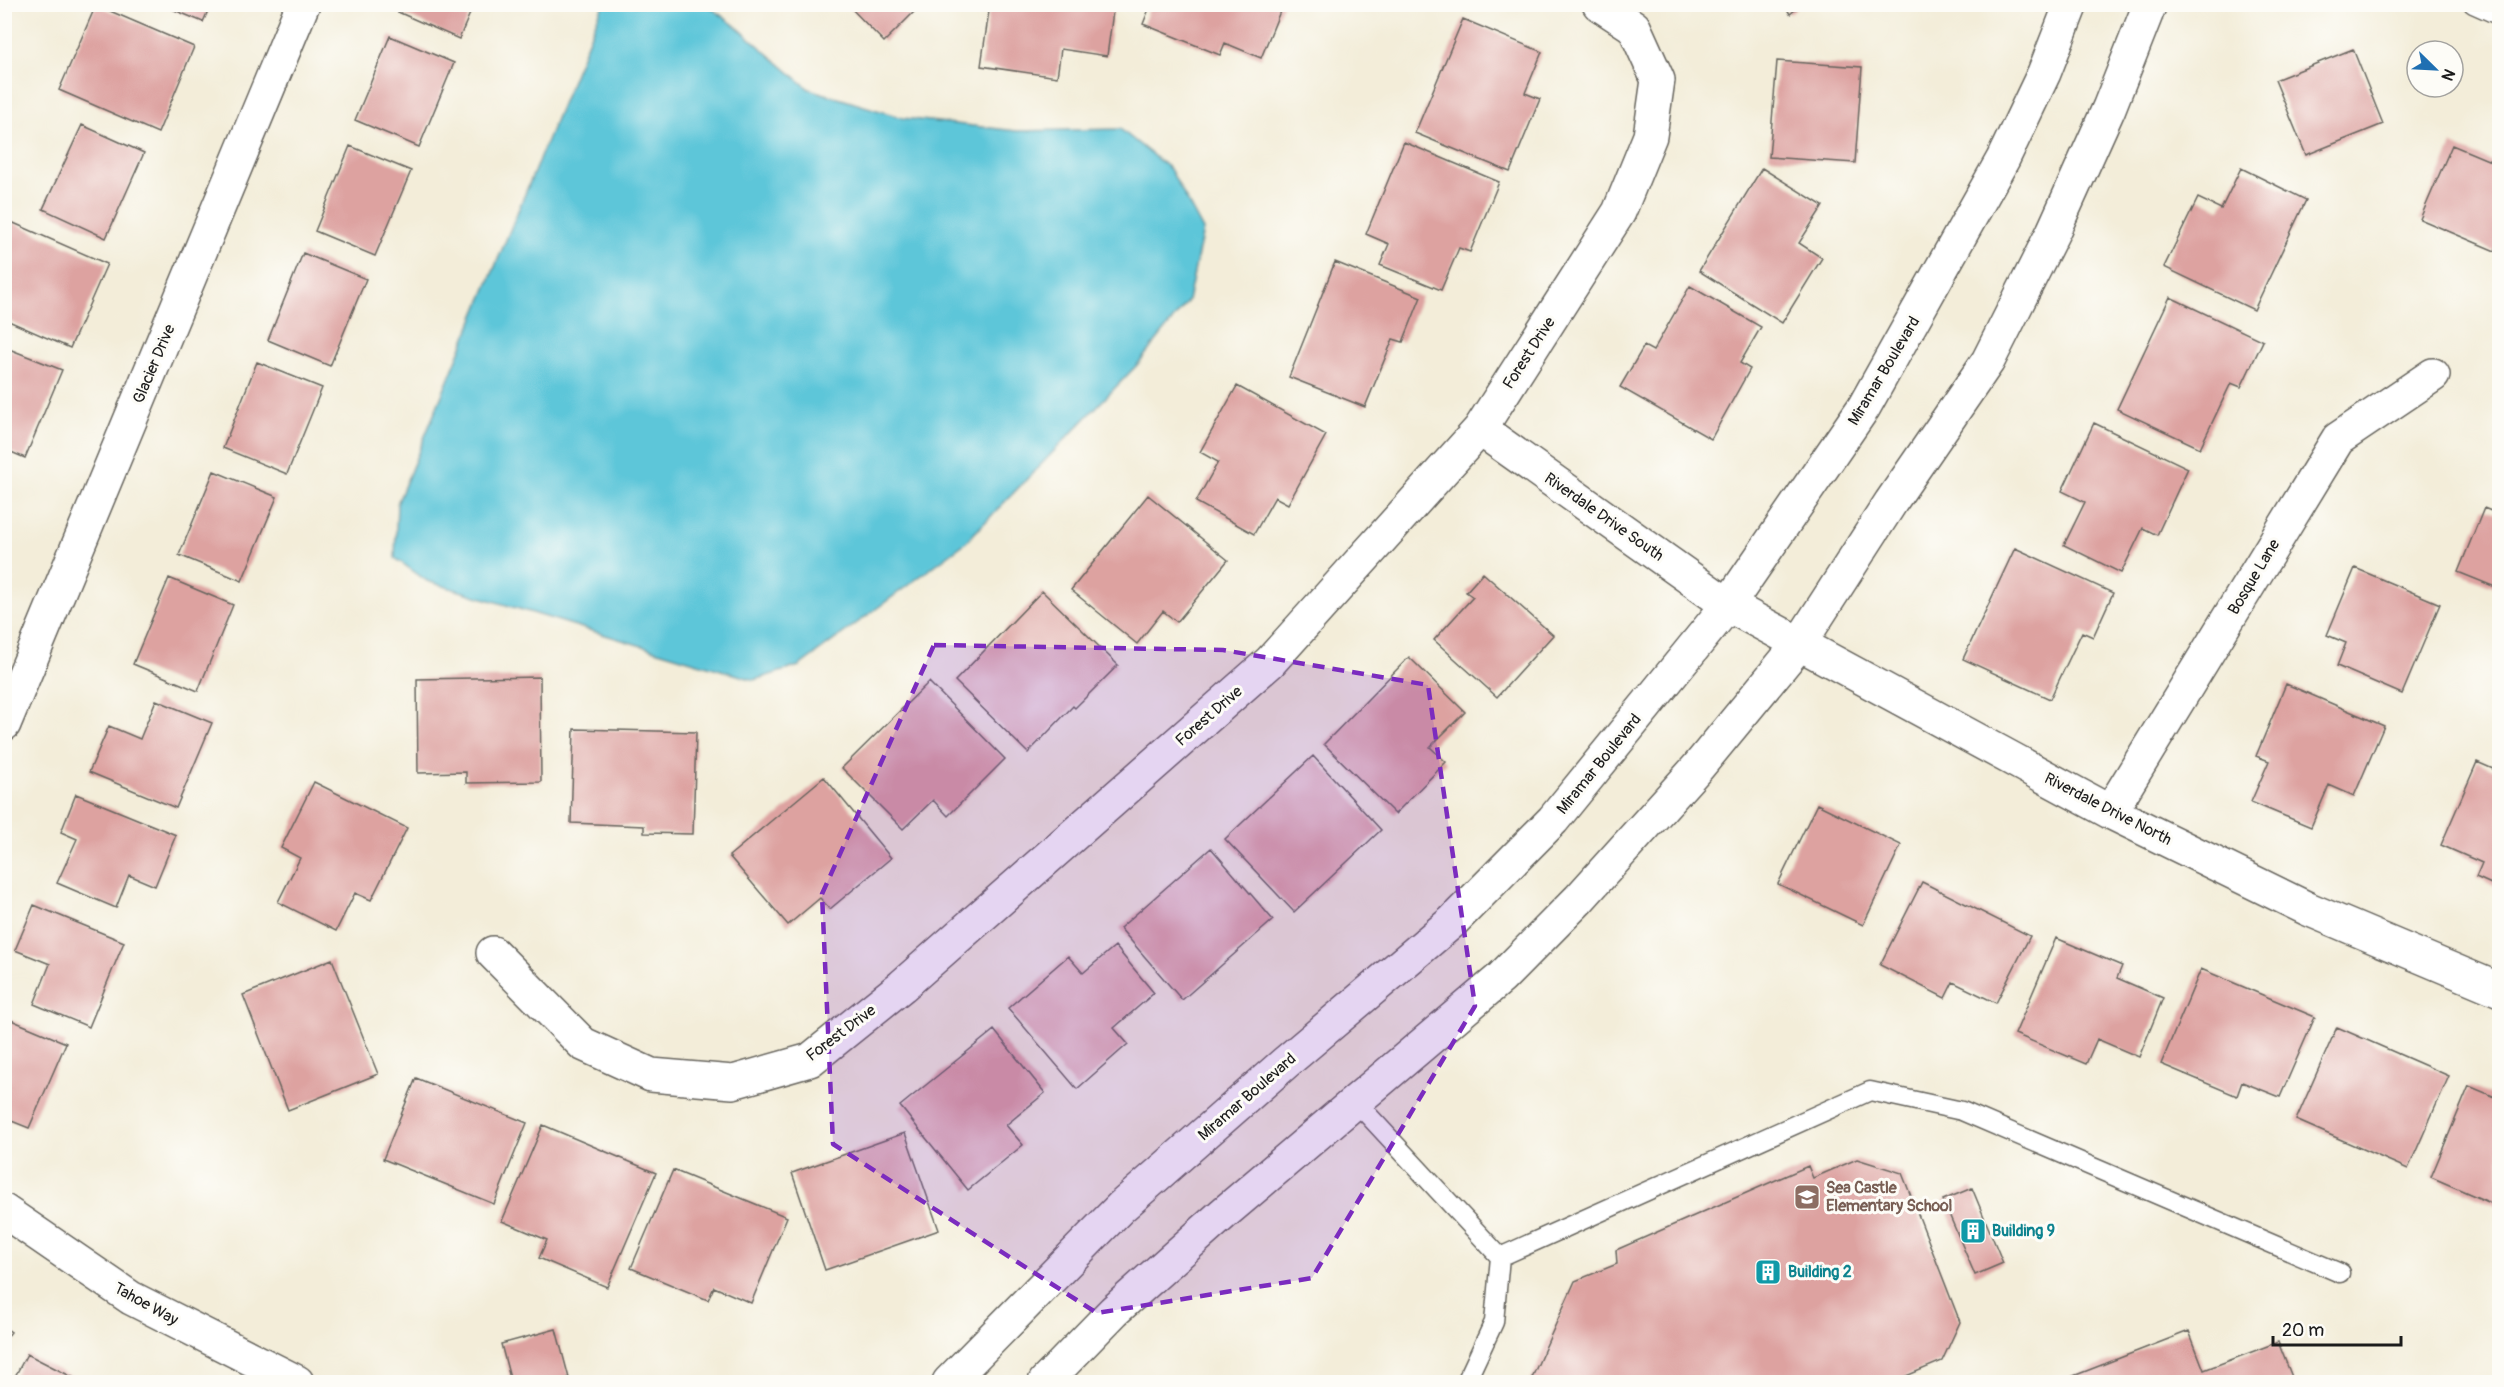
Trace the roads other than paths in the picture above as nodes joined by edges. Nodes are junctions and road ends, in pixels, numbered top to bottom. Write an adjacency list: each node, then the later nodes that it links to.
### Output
1 (303, 4): 11 (street, Glacier Drive)
2 (1599, 4): 8 (street, Forest Drive)
3 (2071, 4): 9 (street, Miramar Boulevard)
4 (2150, 4): 10 (street)
5 (2473, 4): 6 (lane)
6 (2499, 16)
7 (2433, 375): 12 (street, Bosque Lane)
8 (1480, 429): 9 (street, Riverdale Drive South); 13 (street, Forest Drive)
9 (1728, 605): 10 (street, Riverdale Drive North); 20 (street, Miramar Boulevard)
10 (1800, 643): 12 (street, Riverdale Drive North); 15 (street)
11 (4, 724)
12 (2110, 812): 14 (street, Riverdale Drive North)
13 (494, 953)
14 (2499, 990)
15 (1356, 1102): 17 (lane); 21 (street)
16 (4, 1211): 19 (street, Tahoe Way)
17 (1500, 1257): 18 (lane); 22 (lane)
18 (2340, 1273)
19 (297, 1383)
20 (950, 1383)
21 (1045, 1383)
22 (1466, 1383)

